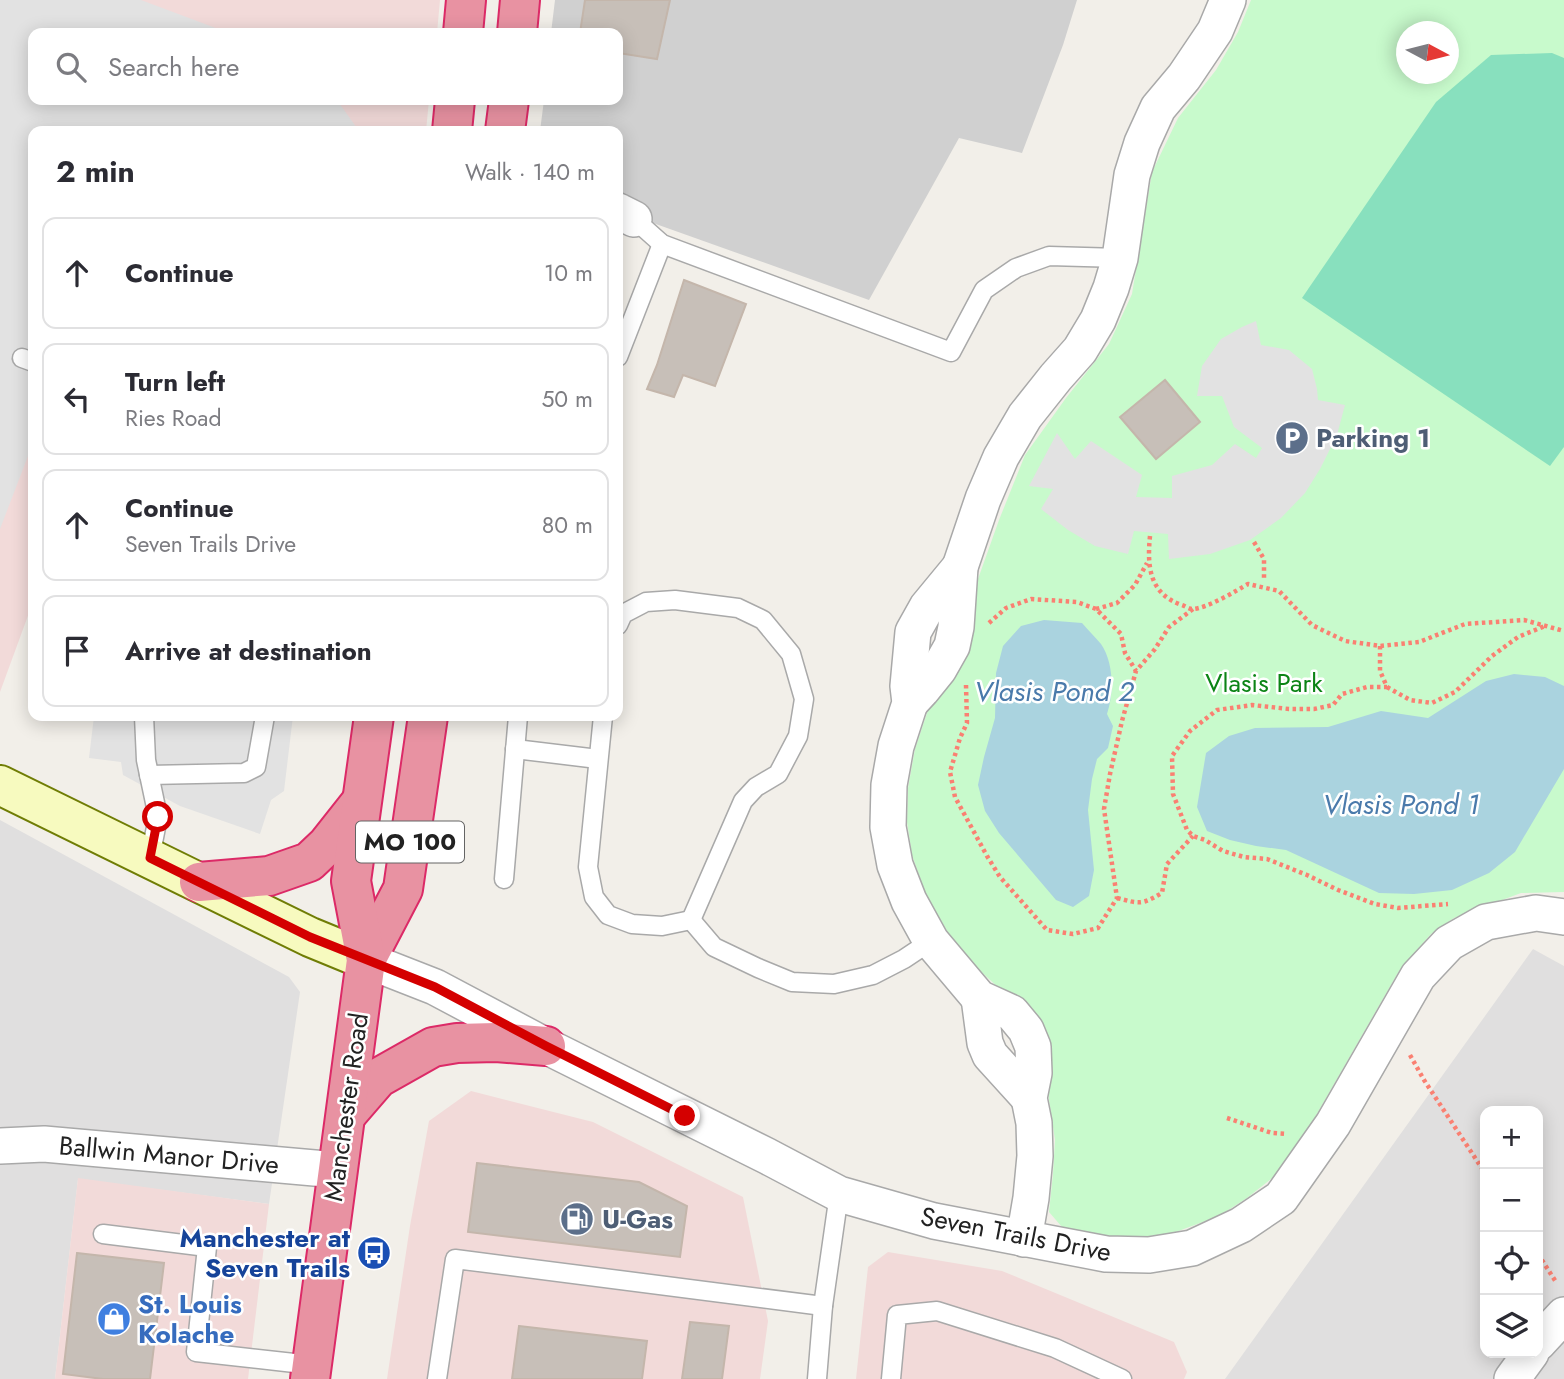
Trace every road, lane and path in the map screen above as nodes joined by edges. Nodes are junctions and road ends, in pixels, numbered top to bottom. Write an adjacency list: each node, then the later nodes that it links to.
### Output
1 (466, 0): 4 (highway)
2 (520, 0): 5 (highway)
3 (1228, 0): 12 (street)
4 (463, 28)
5 (517, 28)
6 (455, 105): 8 (highway)
7 (508, 105): 9 (highway)
8 (452, 126)
9 (506, 126)
10 (626, 215): 11 (lane)
11 (662, 244): 12 (lane); 13 (lane)
12 (1120, 258): 47 (street)
13 (623, 345)
14 (1150, 536): 16 (path)
15 (1254, 542): 17 (path)
16 (1147, 561): 18 (path); 19 (path)
17 (1264, 579)
18 (1096, 609): 21 (path); 25 (path)
19 (1192, 609): 24 (path); 25 (path)
20 (623, 614): 46 (lane)
21 (986, 625)
22 (1545, 626): 23 (path); 24 (path); 27 (path)
23 (1564, 631)
24 (1380, 646): 27 (path)
25 (1136, 671): 43 (path)
26 (966, 683): 43 (path)
27 (1387, 687): 39 (path)
28 (144, 721): 36 (lane)
29 (264, 721): 36 (lane)
30 (373, 721): 38 (highway, Manchester Road / MO 100)
31 (427, 721): 48 (highway, Manchester Road / MO 100)
32 (517, 721): 34 (lane)
33 (602, 721): 35 (lane)
34 (514, 750): 35 (lane); 41 (lane)
35 (598, 758): 46 (lane)
36 (149, 775): 40 (lane)
37 (0, 785): 40 (street)
38 (362, 801): 42 (highway); 48 (highway, Manchester Road / MO 100)
39 (1193, 836): 43 (path); 44 (path)
40 (150, 858): 42 (street)
41 (503, 879)
42 (199, 882): 48 (street)
43 (1117, 898)
44 (1448, 904)
45 (1564, 917): 59 (street, Seven Trails Drive)
46 (691, 920): 47 (lane)
47 (931, 941): 59 (street)
48 (366, 960): 49 (street, Seven Trails Drive); 51 (highway, Manchester Road / MO 100)
49 (546, 1046): 51 (highway); 57 (street, Seven Trails Drive)
50 (1410, 1054): 55 (path)
51 (346, 1115): 56 (highway, Manchester Road / MO 100)
52 (1227, 1118): 53 (path)
53 (1294, 1135)
54 (0, 1146): 56 (street, Ballwin Manor Drive)
55 (1482, 1169)
56 (337, 1170): 66 (highway, Manchester Road / MO 100)
57 (839, 1194): 59 (street, Seven Trails Drive); 62 (lane)
58 (103, 1234): 66 (lane)
59 (1024, 1239)
60 (1543, 1262): 61 (path)
61 (1556, 1282)
62 (822, 1306): 67 (lane); 68 (lane)
63 (1564, 1315): 64 (street)
64 (1543, 1338)
65 (1528, 1358): 71 (street)
66 (311, 1372)
67 (437, 1379)
68 (817, 1379)
69 (891, 1379): 70 (lane)
70 (1122, 1379)
71 (1513, 1379)

